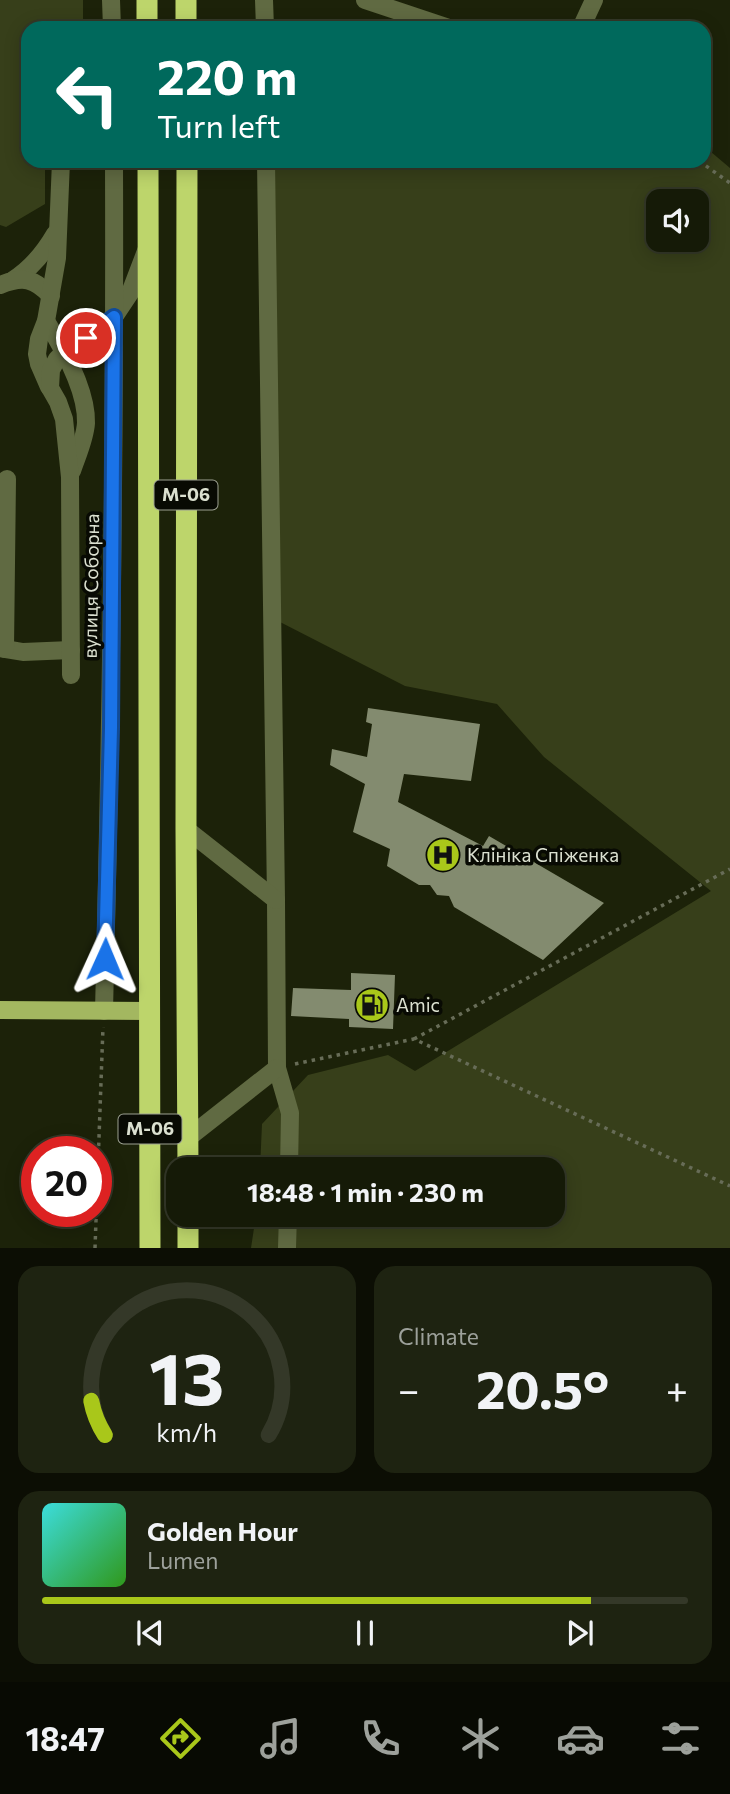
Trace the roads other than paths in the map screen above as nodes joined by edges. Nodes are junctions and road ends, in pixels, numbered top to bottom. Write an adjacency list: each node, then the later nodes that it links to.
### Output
1 (111, 0): 7 (street)
2 (147, 0): 8 (highway)
3 (186, 0): 9 (highway)
4 (264, 0): 10 (street)
5 (365, 0): 11 (street)
6 (594, 0): 12 (street)
7 (112, 21)
8 (147, 21)
9 (186, 21)
10 (265, 21)
11 (428, 21)
12 (584, 21)
13 (61, 168): 18 (street)
14 (114, 168): 22 (street, вулиця Соборна)
15 (148, 168): 19 (highway, М-06)
16 (187, 168): 31 (highway, М-06)
17 (266, 168): 32 (street)
18 (59, 228): 20 (street); 21 (street)
19 (148, 247): 22 (street); 35 (highway, М-06)
20 (7, 282): 21 (street)
21 (51, 296): 23 (street)
22 (114, 317): 24 (street); 34 (street, вулиця Соборна)
23 (46, 321): 24 (street); 25 (street)
24 (65, 351): 25 (street); 26 (street)
25 (50, 388): 26 (street)
26 (70, 477): 29 (street)
27 (7, 479): 28 (street)
28 (3, 649): 29 (street)
29 (71, 650): 30 (street)
30 (71, 676)
31 (186, 829): 32 (street); 37 (highway, М-06)
32 (276, 900): 36 (street)
33 (0, 1010): 34 (main road)
34 (104, 1011): 35 (main road)
35 (150, 1011): 42 (highway, М-06)
36 (277, 1068): 37 (street); 39 (street)
37 (188, 1138): 38 (highway, М-06)
38 (188, 1157)
39 (289, 1157)
40 (188, 1227): 43 (highway)
41 (288, 1227): 44 (street)
42 (150, 1248)
43 (188, 1248)
44 (288, 1248)

